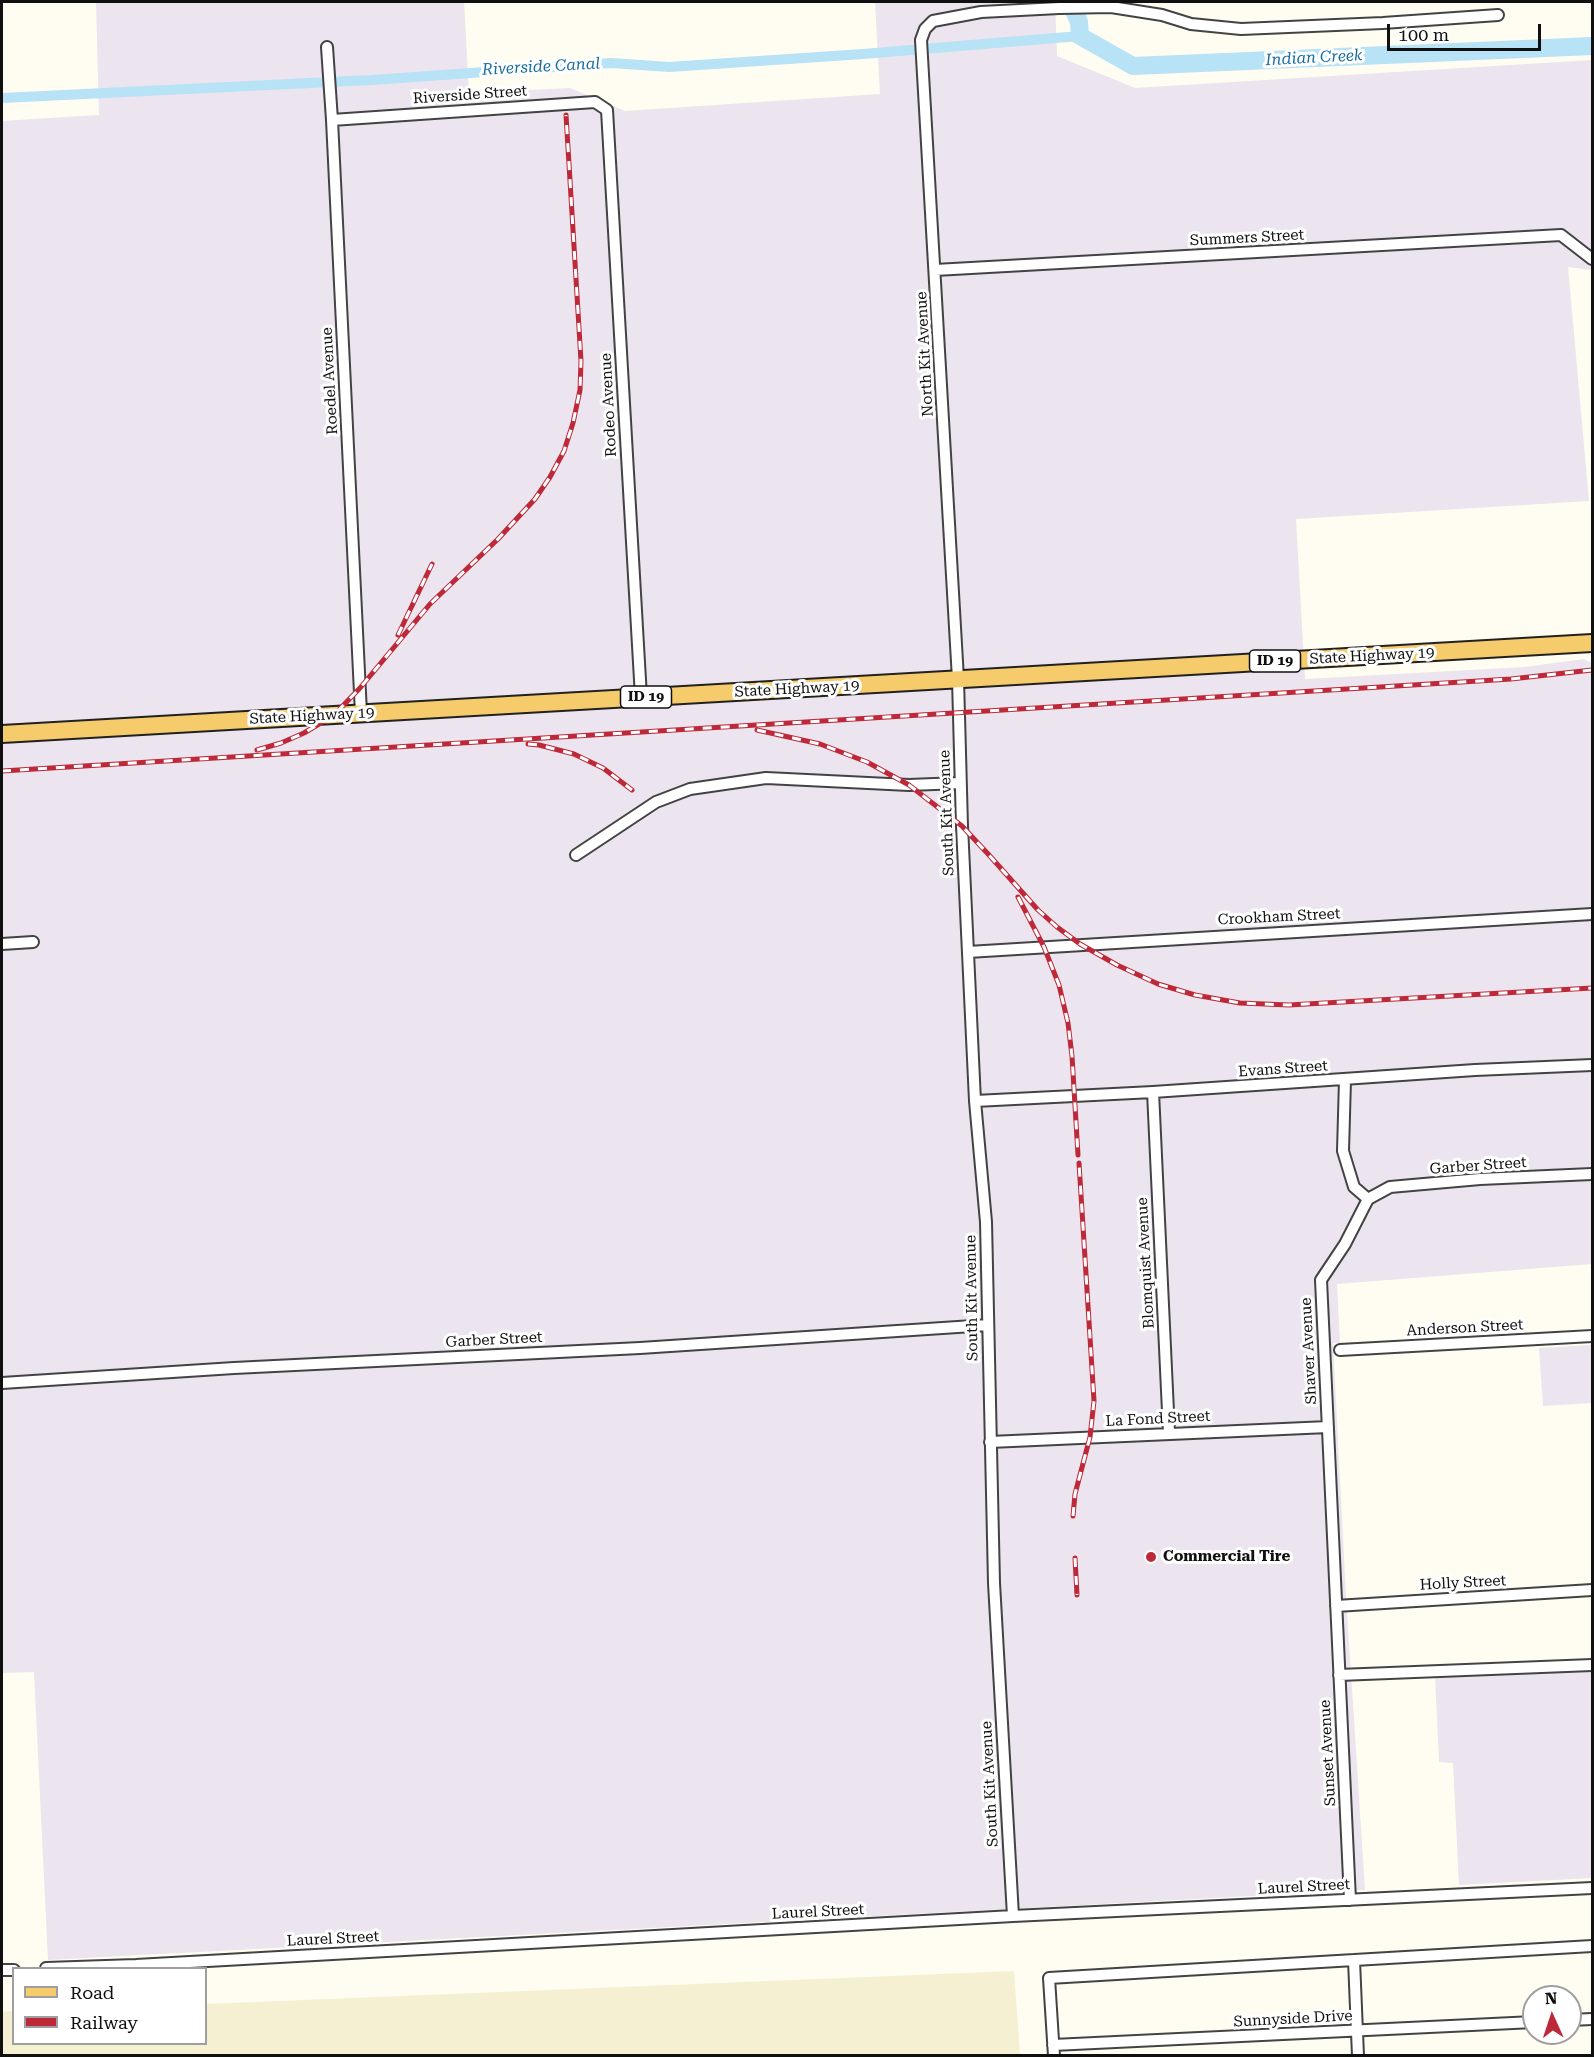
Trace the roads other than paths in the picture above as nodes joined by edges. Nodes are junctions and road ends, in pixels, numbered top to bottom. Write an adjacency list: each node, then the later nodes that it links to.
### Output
1 (1498, 15): 6 (street, North Kit Avenue)
2 (327, 47): 4 (street, Roedel Avenue)
3 (607, 111): 4 (street, Riverside Street); 9 (street, Rodeo Avenue)
4 (332, 120): 10 (street, Roedel Avenue)
5 (1593, 259): 6 (street, Summers Street)
6 (935, 270): 8 (street, North Kit Avenue)
7 (1593, 643): 8 (main road, State Highway 19 / ID 19)
8 (958, 679): 9 (main road, State Highway 19 / ID 19); 12 (street, South Kit Avenue)
9 (641, 697): 10 (main road, State Highway 19 / ID 19)
10 (361, 713): 11 (main road, State Highway 19 / ID 19)
11 (2, 734)
12 (960, 783): 13 (street); 17 (street, South Kit Avenue)
13 (576, 855)
14 (1593, 914): 17 (street, Crookham Street)
15 (33, 942): 16 (street)
16 (2, 944)
17 (968, 952): 21 (street, South Kit Avenue)
18 (1593, 1065): 19 (street, Evans Street)
19 (1346, 1080): 20 (street, Evans Street); 23 (street)
20 (1153, 1092): 21 (street, Evans Street); 29 (street, Blomquist Avenue)
21 (975, 1101): 24 (street, South Kit Avenue)
22 (1593, 1174): 23 (street, Garber Street)
23 (1368, 1199): 28 (street, Shaver Avenue)
24 (988, 1325): 27 (street, Garber Street); 30 (street, South Kit Avenue)
25 (1593, 1336): 26 (street, Anderson Street)
26 (1340, 1350)
27 (2, 1383)
28 (1328, 1427): 29 (street, La Fond Street); 32 (street, Shaver Avenue)
29 (1169, 1433): 30 (street, La Fond Street)
30 (990, 1442): 37 (street, South Kit Avenue)
31 (1593, 1590): 32 (street, Holly Street)
32 (1336, 1605): 34 (street, Sunset Avenue)
33 (1593, 1665): 34 (street)
34 (1339, 1675): 36 (street, Sunset Avenue)
35 (1593, 1888): 36 (street, Laurel Street)
36 (1350, 1900): 37 (street, Laurel Street)
37 (1013, 1916): 40 (street, Laurel Street)
38 (1593, 1946): 39 (street)
39 (1354, 1960): 42 (street); 43 (street)
40 (76, 1967)
41 (1522, 2023): 42 (street, Sunnyside Drive)
42 (1357, 2030): 43 (street, Sunnyside Drive); 44 (street)
43 (1053, 2050)
44 (1358, 2055)

